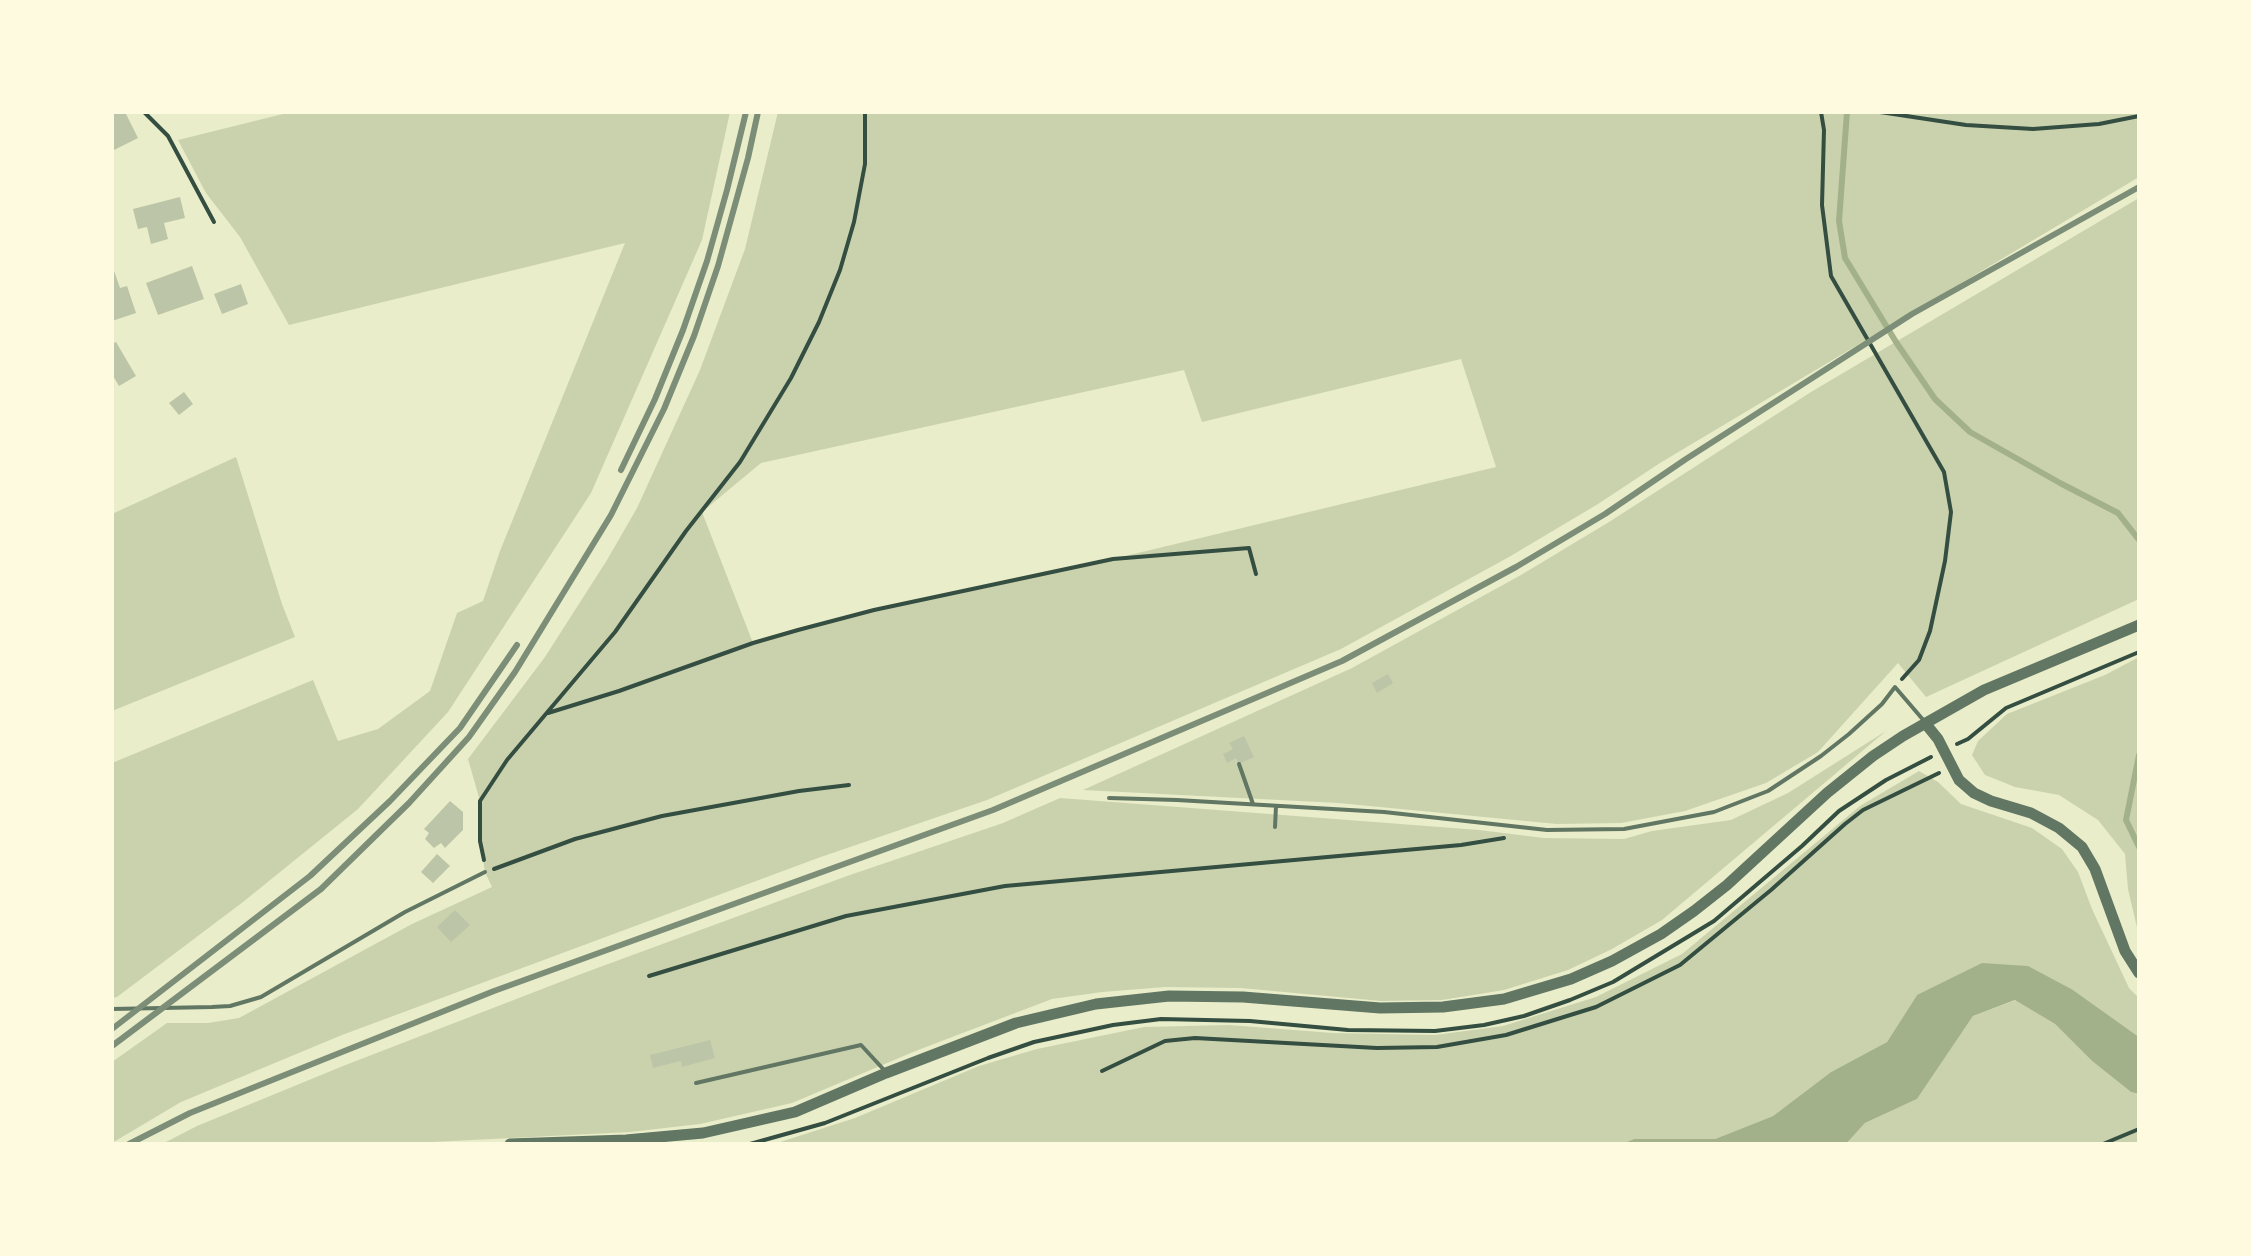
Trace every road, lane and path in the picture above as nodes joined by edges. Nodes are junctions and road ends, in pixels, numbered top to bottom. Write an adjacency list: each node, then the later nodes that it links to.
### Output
1 (144, 112): 6 (path)
2 (865, 112): 11 (path)
3 (1822, 112): 10 (path)
4 (1880, 112): 5 (path)
5 (2139, 116)
6 (214, 222)
7 (1256, 574): 11 (path)
8 (2139, 625): 12 (street)
9 (2139, 652): 13 (path)
10 (1895, 687): 12 (lane); 18 (lane)
11 (546, 713): 21 (path)
12 (1925, 723): 13 (street); 25 (street)
13 (1944, 750): 22 (street); 29 (path)
14 (1239, 764): 17 (lane)
15 (849, 785): 21 (path)
16 (1109, 798): 17 (lane)
17 (1253, 804): 18 (lane)
18 (1276, 806): 19 (lane)
19 (1275, 827)
20 (1504, 838): 23 (path)
21 (485, 872): 24 (lane)
22 (2139, 973)
23 (649, 976)
24 (112, 1009)
25 (886, 1073): 26 (lane); 28 (street)
26 (696, 1083)
27 (2139, 1129): 30 (path)
28 (510, 1144)
29 (750, 1144)
30 (2103, 1144)

